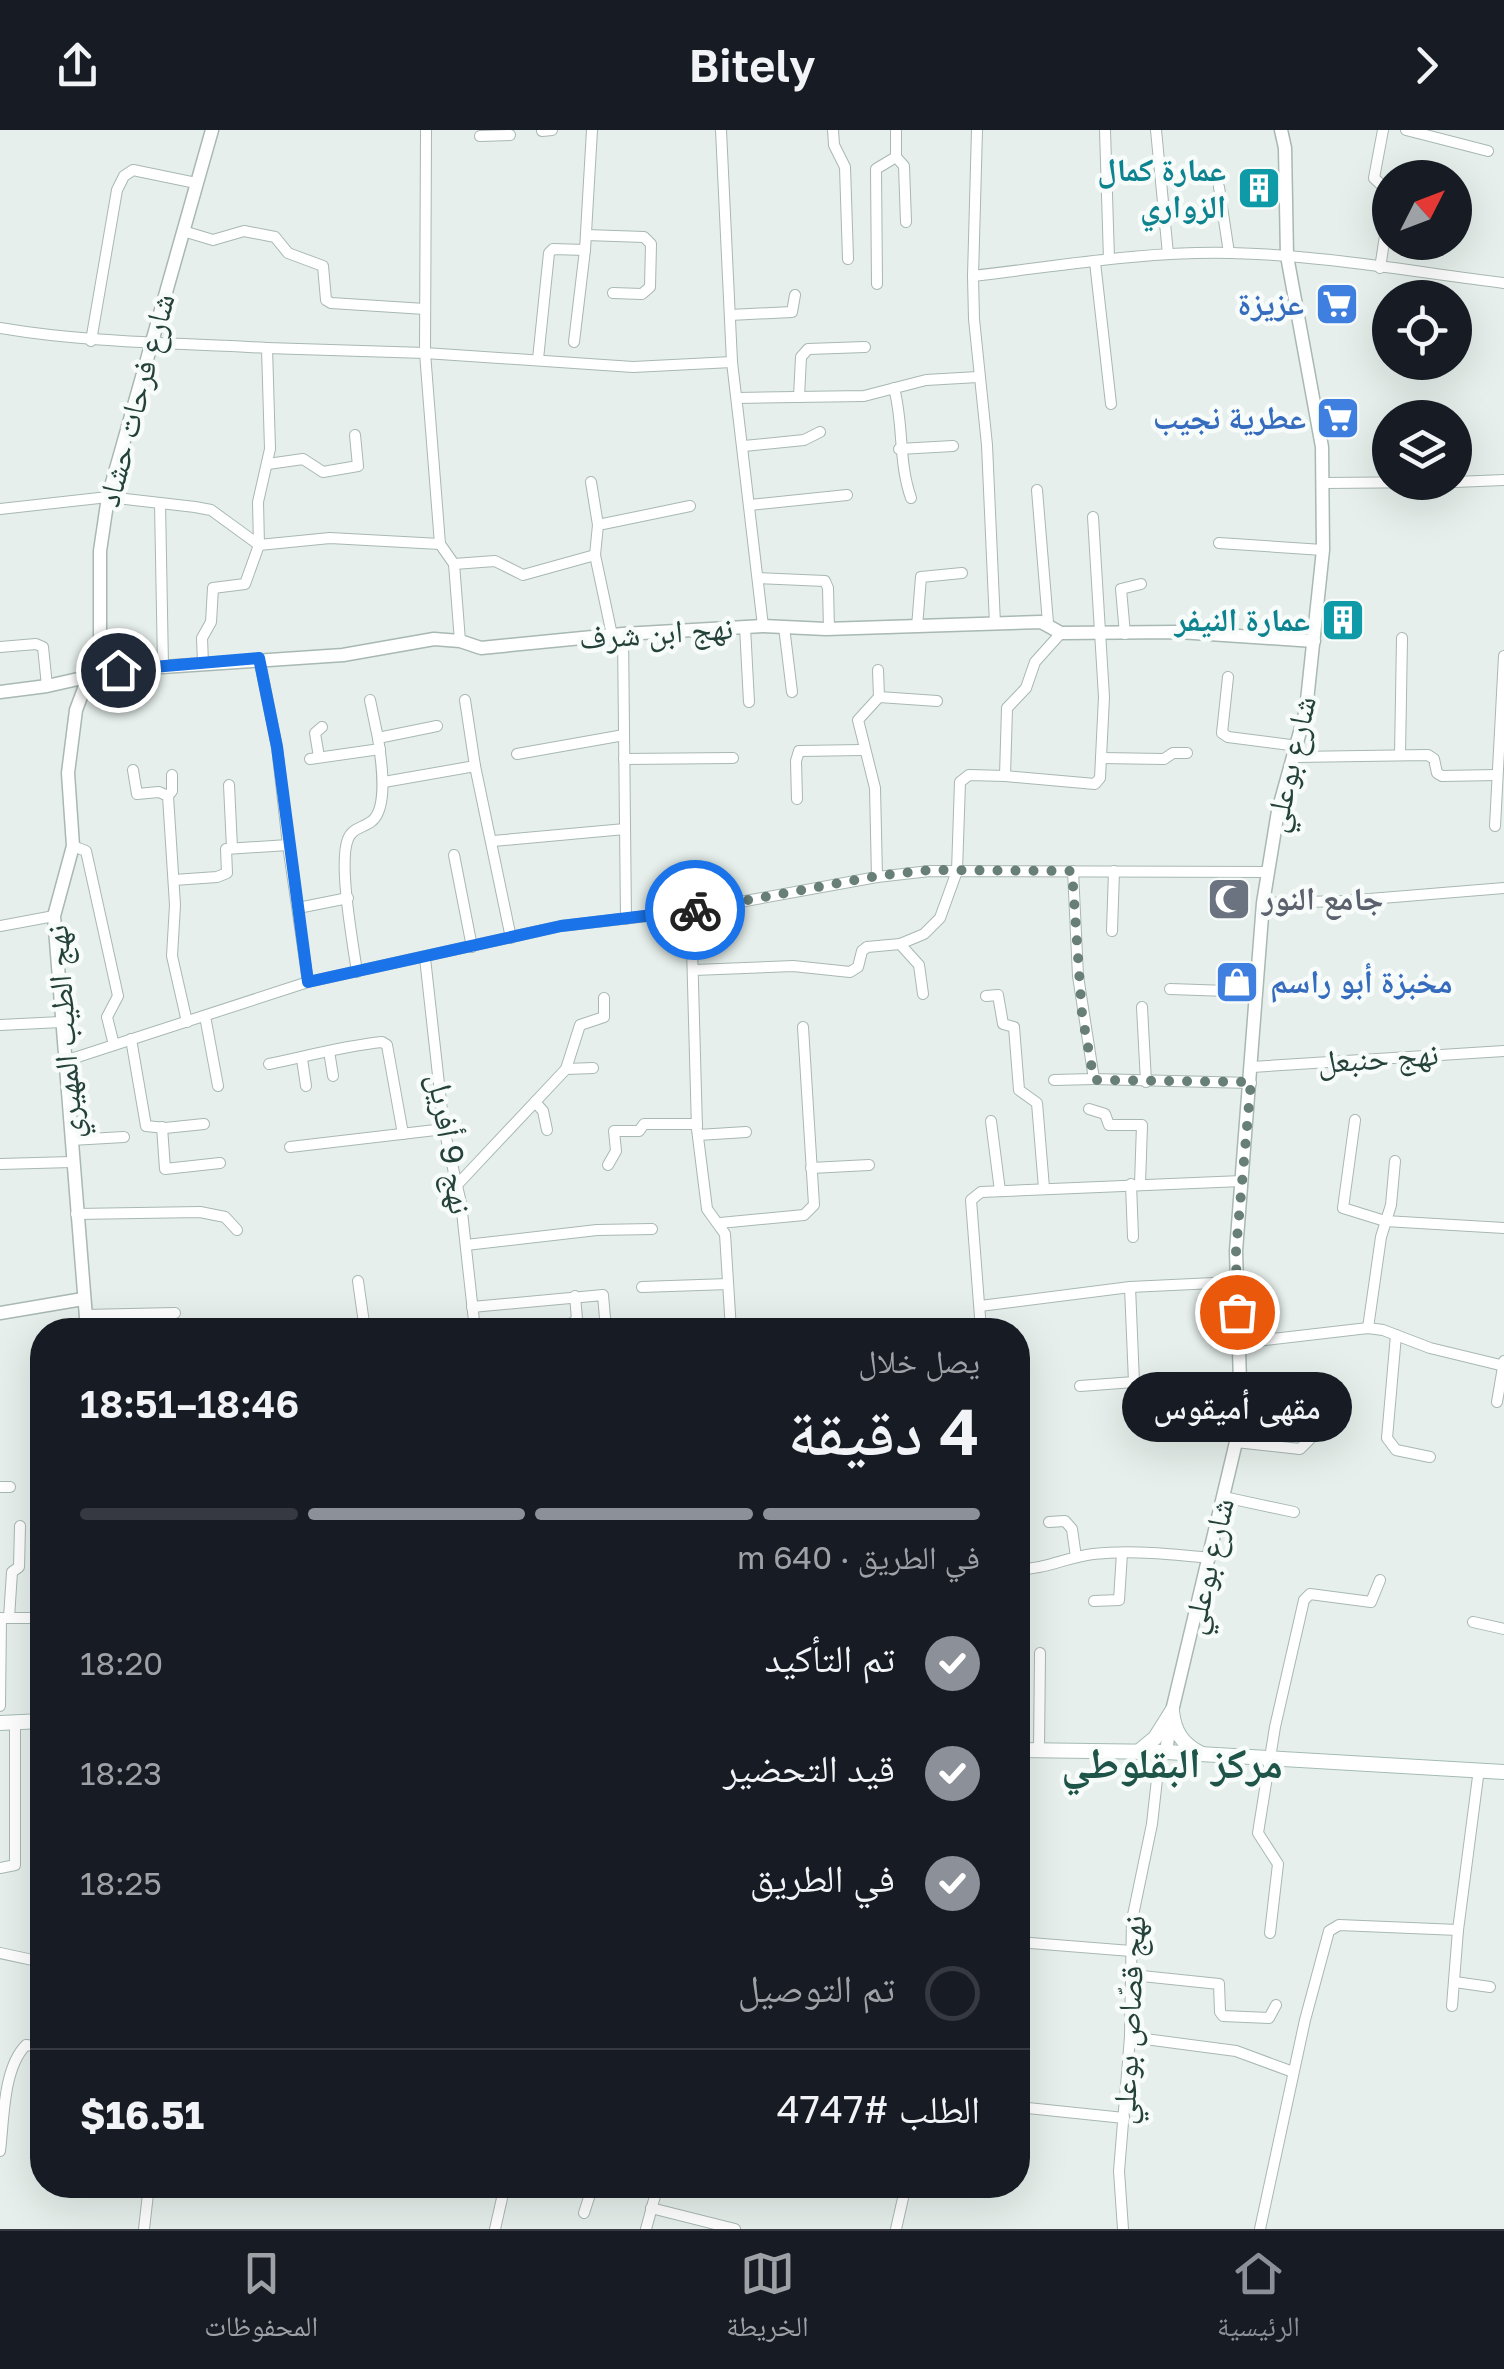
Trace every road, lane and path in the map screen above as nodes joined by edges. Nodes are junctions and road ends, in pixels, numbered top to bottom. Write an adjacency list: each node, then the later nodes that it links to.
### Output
1 (212, 130): 20 (street, شارع فرحات حشاد)
2 (426, 130): 39 (street)
3 (552, 130): 14 (street)
4 (592, 130): 24 (street)
5 (721, 130): 40 (street)
6 (833, 130): 29 (street)
7 (896, 130): 18 (street)
8 (978, 130): 34 (street)
9 (1105, 130): 30 (street)
10 (1156, 130): 27 (street)
11 (1280, 130): 28 (street, شارع بوعلي)
12 (1383, 130): 19 (street)
13 (1406, 130): 17 (street)
14 (542, 131)
15 (510, 135): 16 (street)
16 (480, 137)
17 (1488, 152)
18 (896, 157): 22 (street); 36 (street)
19 (1377, 160)
20 (196, 183): 23 (street, شارع فرحات حشاد); 42 (street)
21 (1219, 187): 26 (street)
22 (906, 222)
23 (182, 230): 39 (street); 43 (street, شارع فرحات حشاد)
24 (586, 235): 25 (street); 37 (street)
25 (585, 250): 44 (street); 48 (street)
26 (1230, 253): 27 (street); 28 (street)
27 (1168, 254): 30 (street)
28 (1287, 256): 33 (street); 64 (street, شارع بوعلي)
29 (848, 259)
30 (1109, 259): 32 (street)
31 (1381, 260): 33 (street)
32 (1095, 262): 34 (street); 54 (street)
33 (1380, 268): 35 (street)
34 (973, 276): 50 (street)
35 (1504, 283)
36 (877, 284)
37 (613, 293)
38 (795, 296): 40 (street)
39 (425, 309): 47 (street)
40 (730, 315): 49 (street)
41 (0, 328): 42 (street)
42 (91, 341): 43 (street)
43 (150, 341): 45 (street); 68 (street, شارع فرحات حشاد)
44 (574, 342)
45 (267, 348): 47 (street); 60 (street)
46 (866, 348): 52 (street)
47 (425, 353): 48 (street); 76 (street)
48 (538, 358): 49 (street)
49 (732, 362): 53 (street)
50 (978, 378): 51 (street); 86 (street)
51 (894, 388): 52 (street); 59 (street)
52 (799, 397): 53 (street)
53 (737, 398): 57 (street)
54 (1110, 404)
55 (820, 432): 57 (street)
56 (355, 436): 60 (street)
57 (744, 446): 71 (street)
58 (953, 446): 59 (street)
59 (899, 449): 69 (street)
60 (268, 464): 78 (street)
61 (1504, 480): 62 (street)
62 (1472, 481)
63 (591, 482): 75 (street)
64 (1324, 483): 65 (street); 79 (street, شارع بوعلي)
65 (1372, 483)
66 (1037, 490): 85 (street)
67 (846, 495): 71 (street)
68 (108, 498): 70 (street); 73 (street); 105 (street, شارع فرحات حشاد)
69 (912, 498)
70 (160, 503): 78 (street); 103 (street)
71 (750, 505): 83 (street)
72 (690, 506): 75 (street)
73 (0, 509)
74 (1093, 517): 94 (street)
75 (598, 525): 80 (street)
76 (440, 544): 78 (street); 81 (street)
77 (1219, 544): 79 (street)
78 (260, 545): 102 (street)
79 (1323, 550): 98 (street, شارع بوعلي)
80 (595, 555): 81 (street); 93 (street)
81 (454, 564): 97 (street)
82 (962, 572): 90 (street)
83 (758, 578): 87 (street); 91 (street)
84 (1141, 584): 95 (street)
85 (1048, 623): 86 (street, نهج ابن شرف); 92 (street)
86 (995, 624): 90 (street, نهج ابن شرف)
87 (763, 626): 88 (street, نهج ابن شرف); 89 (street, نهج ابن شرف)
88 (746, 627): 93 (street, نهج ابن شرف); 114 (street)
89 (784, 627): 91 (street, نهج ابن شرف); 109 (street)
90 (917, 627): 91 (street, نهج ابن شرف)
91 (829, 629)
92 (1062, 632): 94 (street); 131 (street)
93 (618, 634): 97 (street, نهج ابن شرف); 117 (street)
94 (1098, 634): 95 (street); 125 (street)
95 (1125, 634): 98 (street)
96 (1402, 638): 123 (street)
97 (460, 641): 101 (street, نهج ابن شرف)
98 (1314, 642): 120 (street, شارع بوعلي)
99 (0, 646): 107 (street)
100 (1504, 656): 130 (street)
101 (259, 658): 102 (street, نهج ابن شرف); 139 (street)
102 (203, 663): 103 (street, نهج ابن شرف)
103 (163, 666): 105 (street, نهج ابن شرف)
104 (878, 670): 110 (street)
105 (92, 676): 107 (street, نهج ابن شرف); 140 (street, نهج الطيب المهيري)
106 (1228, 677): 120 (street)
107 (47, 686): 108 (street, نهج ابن شرف)
108 (0, 692)
109 (792, 692)
110 (879, 697): 113 (street); 119 (street)
111 (370, 700): 118 (street)
112 (465, 700): 127 (street)
113 (937, 701)
114 (749, 702)
115 (437, 726): 118 (street)
116 (322, 727): 118 (street)
117 (624, 735): 122 (street); 126 (street)
118 (378, 744): 132 (street)
119 (863, 750): 135 (street); 147 (street)
120 (1296, 752): 123 (street); 146 (street, شارع بوعلي)
121 (1187, 753): 125 (street)
122 (517, 754)
123 (1400, 755): 130 (street)
124 (733, 758): 126 (street)
125 (1101, 758): 131 (street)
126 (624, 759): 137 (street)
127 (475, 766): 132 (street); 138 (street)
128 (133, 770): 134 (street)
129 (172, 775): 134 (street)
130 (1496, 775): 136 (street)
131 (1005, 776): 143 (street)
132 (384, 782): 150 (street)
133 (229, 785): 141 (street)
134 (168, 796): 148 (street)
135 (797, 799)
136 (1495, 826)
137 (625, 829): 138 (street); 155 (street)
138 (493, 841): 158 (street)
139 (288, 844): 141 (street); 152 (street)
140 (73, 846): 154 (street, نهج الطيب المهيري); 179 (street)
141 (232, 848): 148 (street)
142 (454, 856): 160 (street)
143 (957, 870): 144 (street); 147 (street); 159 (street)
144 (1072, 871): 145 (street); 190 (street)
145 (1114, 871): 146 (street); 157 (street)
146 (1267, 872): 151 (street, شارع بوعلي)
147 (877, 876): 153 (street)
148 (174, 880): 173 (street)
149 (1504, 888): 151 (street)
150 (348, 898): 152 (street); 163 (street)
151 (1262, 904): 166 (street, شارع بوعلي)
152 (298, 908): 164 (street)
153 (691, 911): 155 (street); 162 (street)
154 (54, 916): 156 (street); 172 (street, نهج الطيب المهيري)
155 (626, 919): 158 (street)
156 (0, 926)
157 (1112, 931)
158 (511, 938): 160 (street)
159 (900, 944): 162 (street); 167 (street)
160 (472, 947): 161 (street)
161 (425, 958): 163 (street); 201 (street, نهج 9 أفريل)
162 (694, 970): 202 (street)
163 (357, 972): 164 (street)
164 (308, 982): 171 (street)
165 (1170, 989): 166 (street)
166 (1258, 992): 185 (street, شارع بوعلي)
167 (922, 994)
168 (986, 996): 174 (street)
169 (604, 998): 187 (street)
170 (1142, 1007): 191 (street)
171 (205, 1016): 173 (street); 193 (street)
172 (61, 1022): 175 (street); 183 (street, نهج الطيب المهيري)
173 (187, 1022): 178 (street)
174 (1004, 1024): 176 (street); 219 (street)
175 (0, 1025)
176 (990, 1025)
177 (803, 1027): 215 (street)
178 (131, 1039): 179 (street); 200 (street)
179 (114, 1045): 183 (street)
180 (329, 1051): 182 (street); 188 (street); 205 (street)
181 (1504, 1051): 185 (street, نهج حنبعل)
182 (302, 1058): 184 (street); 194 (street)
183 (65, 1061): 207 (street, نهج الطيب المهيري)
184 (270, 1064)
185 (1252, 1067): 192 (street, شارع بوعلي)
186 (593, 1068): 187 (street)
187 (566, 1069): 195 (street)
188 (333, 1076)
189 (1054, 1080): 190 (street)
190 (1094, 1080): 191 (street)
191 (1146, 1082): 192 (street)
192 (1251, 1082): 216 (street, شارع بوعلي)
193 (218, 1086)
194 (306, 1086)
195 (536, 1102): 203 (street); 218 (street)
196 (1089, 1109): 217 (street)
197 (1356, 1120): 222 (street)
198 (991, 1122): 220 (street)
199 (204, 1124): 200 (street)
200 (162, 1127): 211 (street)
201 (444, 1129): 205 (street); 218 (street, نهج 9 أفريل)
202 (697, 1129): 204 (street); 213 (street); 223 (street)
203 (547, 1130)
204 (746, 1132)
205 (402, 1134): 208 (street)
206 (124, 1137): 207 (street)
207 (72, 1140): 210 (street, نهج الطيب المهيري)
208 (290, 1147)
209 (1395, 1161): 222 (street)
210 (72, 1162): 212 (street); 221 (street, نهج الطيب المهيري)
211 (220, 1163)
212 (0, 1164)
213 (608, 1165)
214 (869, 1165): 215 (street)
215 (811, 1168): 223 (street)
216 (1242, 1180): 217 (street); 230 (street, شارع بوعلي)
217 (1136, 1184): 219 (street); 227 (street)
218 (456, 1186): 228 (street, نهج 9 أفريل)
219 (1044, 1188): 220 (street)
220 (1000, 1191): 236 (street)
221 (76, 1214): 226 (street); 235 (street, نهج الطيب المهيري)
222 (1385, 1220): 224 (street); 248 (street)
223 (720, 1223): 231 (street)
224 (1504, 1228)
225 (652, 1229): 228 (street)
226 (237, 1230)
227 (1133, 1238)
228 (466, 1245): 237 (street, نهج 9 أفريل)
229 (358, 1281): 242 (street)
230 (1236, 1282): 233 (street); 250 (street, شارع بوعلي)
231 (728, 1284): 232 (street); 246 (street)
232 (642, 1287)
233 (1130, 1287): 236 (street); 252 (street)
234 (575, 1296): 237 (street); 244 (street); 245 (street)
235 (82, 1298): 238 (street); 240 (street, نهج الطيب المهيري)
236 (980, 1306): 247 (street)
237 (472, 1307): 243 (street, نهج 9 أفريل)
238 (0, 1313)
239 (175, 1313): 241 (street)
240 (85, 1318)
241 (130, 1318)
242 (363, 1318)
243 (473, 1318)
244 (577, 1318)
245 (605, 1318)
246 (730, 1318)
247 (980, 1318)
248 (1368, 1328): 249 (street); 250 (street)
249 (1396, 1335): 251 (street); 256 (street)
250 (1239, 1343): 255 (street, شارع بوعلي)
251 (1504, 1364): 253 (street)
252 (1080, 1386)
253 (1498, 1402)
254 (1336, 1426): 255 (street)
255 (1236, 1442): 257 (street, شارع بوعلي)
256 (1430, 1457)
257 (1224, 1497): 258 (street); 263 (street, شارع بوعلي)
258 (1294, 1512)
259 (1049, 1522): 262 (street)
260 (20, 1526): 267 (street)
261 (1122, 1553): 262 (street); 263 (street); 266 (street)
262 (1076, 1557): 264 (street)
263 (1210, 1558): 273 (street, شارع بوعلي)
264 (1030, 1568)
265 (1380, 1580): 280 (street)
266 (1094, 1601)
267 (4, 1618): 268 (street); 272 (street)
268 (30, 1618)
269 (1473, 1622): 270 (street)
270 (1504, 1629)
271 (1040, 1653): 276 (street)
272 (0, 1706)
273 (1172, 1711): 277 (main road); 278 (street, شارع بوعلي); 279 (main road)
274 (7, 1722): 283 (street)
275 (1030, 1750): 276 (main road)
276 (1039, 1750): 277 (main road)
277 (1138, 1752): 278 (main road)
278 (1163, 1752): 279 (main road); 287 (street, نهج قصّاص بوعلي)
279 (1206, 1754): 280 (main road)
280 (1270, 1758): 281 (main road); 285 (street)
281 (1479, 1768): 282 (main road); 284 (street)
282 (1504, 1772)
283 (0, 1868)
284 (1458, 1930): 291 (street); 297 (street)
285 (1270, 1934)
286 (1030, 1943): 287 (street)
287 (1131, 1951): 290 (street, نهج قصّاص بوعلي)
288 (1, 1958): 289 (street)
289 (30, 1961)
290 (1132, 1975): 293 (street); 295 (street, نهج قصّاص بوعلي)
291 (1454, 1982): 292 (street); 294 (street)
292 (1490, 1987)
293 (1276, 2006)
294 (1452, 2006)
295 (1130, 2037): 297 (street); 299 (street, نهج قصّاص بوعلي)
296 (30, 2045): 300 (street)
297 (1293, 2072): 308 (street)
298 (1030, 2108): 299 (street)
299 (1124, 2118): 314 (street, نهج قصّاص بوعلي)
300 (0, 2150)
301 (148, 2198): 309 (street)
302 (502, 2198): 310 (street)
303 (589, 2198): 307 (street)
304 (654, 2198): 306 (street)
305 (903, 2198): 313 (street)
306 (651, 2208): 311 (street); 312 (street)
307 (584, 2213)
308 (1263, 2228)
309 (144, 2229)
310 (495, 2229)
311 (646, 2229)
312 (735, 2229)
313 (896, 2229)
314 (1123, 2229)

